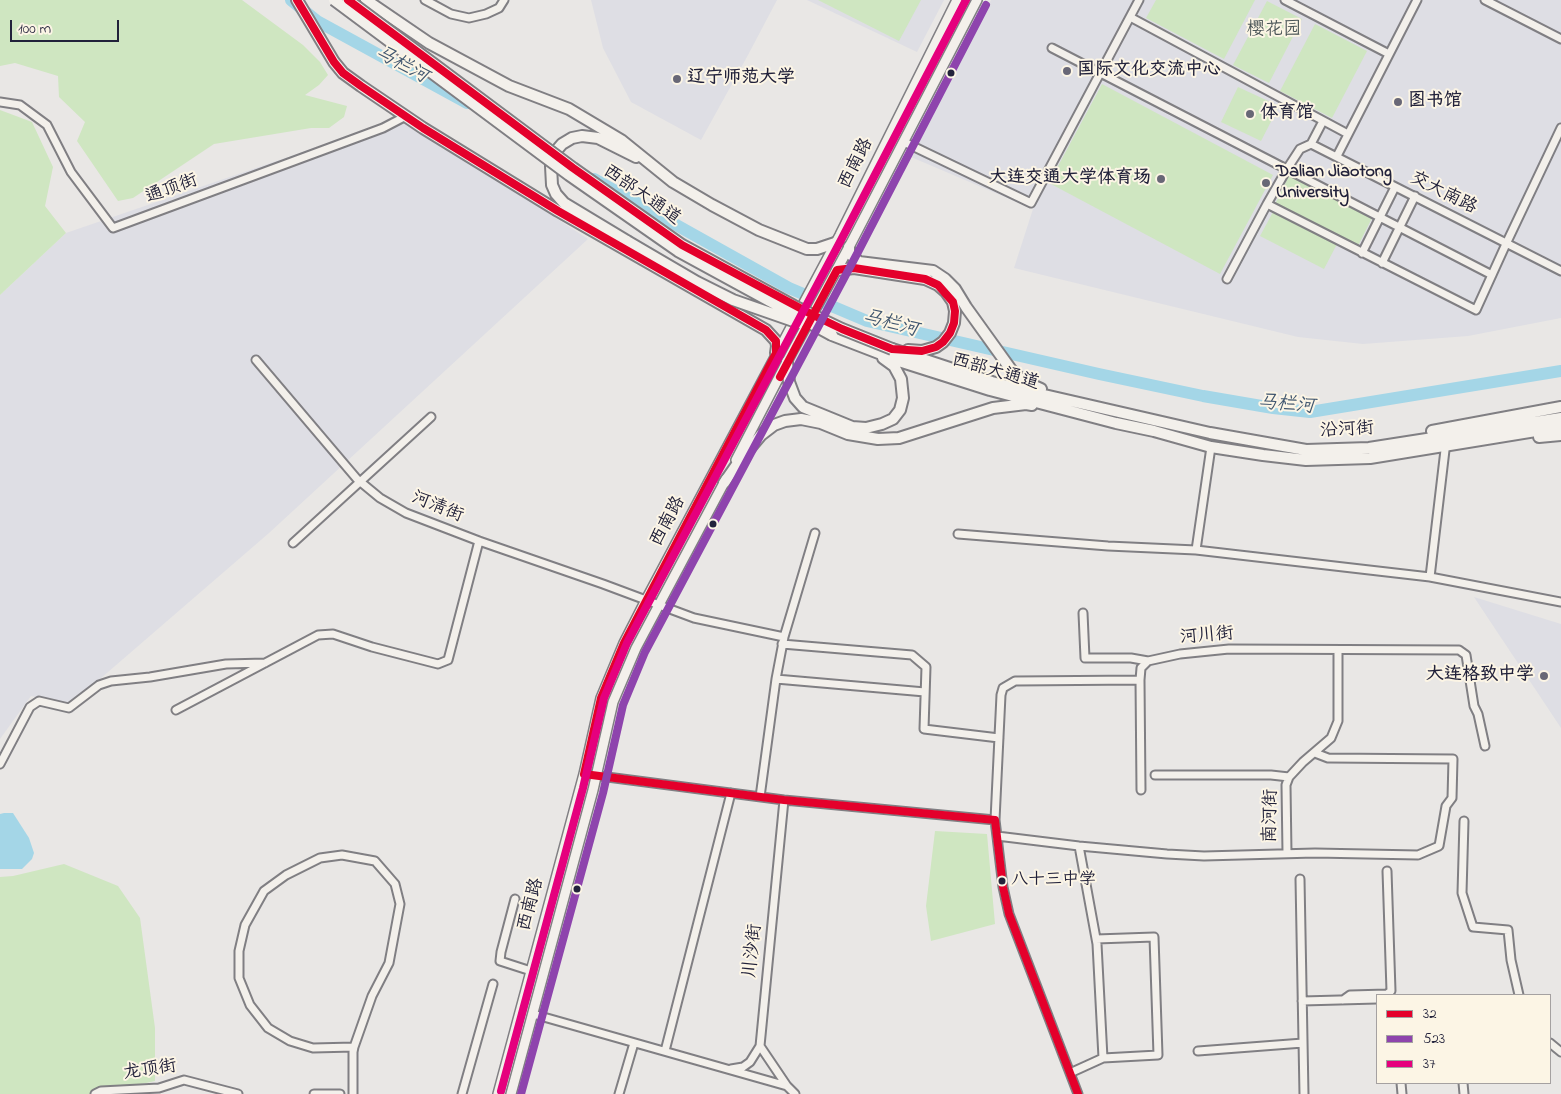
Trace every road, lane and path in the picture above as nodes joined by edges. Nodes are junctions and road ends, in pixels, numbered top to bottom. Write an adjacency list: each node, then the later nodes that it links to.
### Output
1 (297, 0): 19 (highway)
2 (334, 0): 42 (highway, 西部大通道, bridge)
3 (348, 0): 44 (highway, 西部大通道, bridge)
4 (366, 0): 26 (highway)
5 (425, 0): 6 (street)
6 (504, 0)
7 (957, 0): 33 (main road, 西南路)
8 (975, 0): 23 (main road, 西南路)
9 (1139, 0): 13 (street)
10 (1285, 0): 16 (street)
11 (1417, 0): 16 (street)
12 (1485, 0): 14 (street)
13 (1130, 17): 17 (street); 20 (street)
14 (1561, 39)
15 (1052, 48): 17 (street)
16 (1389, 54): 22 (street)
17 (1101, 74): 23 (street); 27 (street)
18 (0, 102): 19 (street, 通顶街)
19 (406, 116): 45 (highway)
20 (1323, 121): 22 (street); 24 (street)
21 (1561, 128): 34 (street)
22 (1348, 134): 25 (street)
23 (904, 142): 35 (main road, 西南路)
24 (1311, 144): 25 (street, 交大南路); 27 (street)
25 (1337, 156): 28 (street, 交大南路)
26 (652, 164): 33 (highway); 42 (highway, bridge)
27 (1287, 169): 30 (street); 31 (street)
28 (1396, 187): 29 (street, 交大南路); 31 (street)
29 (1415, 196): 32 (street); 34 (street, 交大南路)
30 (1267, 204): 36 (street); 41 (street)
31 (1381, 217): 32 (street); 36 (street)
32 (1400, 227): 37 (street); 40 (street)
33 (836, 243): 45 (main road, 西南路, bridge)
34 (1506, 244): 38 (street, 交大南路); 40 (street)
35 (849, 247): 39 (main road, 西南路); 49 (highway)
36 (1362, 253): 37 (street)
37 (1382, 263): 40 (street)
38 (1561, 271)
39 (836, 272): 44 (highway); 47 (main road, 西南路, bridge)
40 (1492, 274)
41 (1227, 279)
42 (832, 335): 43 (highway, 西部大通道)
43 (865, 348): 47 (highway); 53 (highway, 西部大通道)
44 (892, 349): 49 (highway, 西部大通道)
45 (776, 352): 70 (main road, 西南路)
46 (256, 360): 62 (street, 河清街)
47 (787, 362): 63 (main road, 西南路)
48 (1561, 407): 59 (highway)
49 (1106, 409): 52 (highway, 西部大通道)
50 (431, 417): 62 (street)
51 (1561, 418): 54 (highway)
52 (1150, 419): 59 (highway, 沿河街)
53 (1116, 423): 56 (highway, 西部大通道); 63 (highway)
54 (1548, 424): 55 (highway); 59 (highway, 沿河街); 61 (highway, 沿河街)
55 (1561, 427)
56 (1154, 431): 58 (highway, 沿河街)
57 (1561, 435): 60 (highway)
58 (1211, 447): 61 (highway, 沿河街); 68 (street)
59 (1306, 450)
60 (1446, 450): 61 (highway); 69 (street)
61 (1382, 456)
62 (360, 481): 66 (street, 河清街); 67 (street)
63 (724, 483): 72 (main road, 西南路)
64 (815, 533): 74 (street)
65 (958, 534): 68 (street)
66 (479, 541): 70 (street, 河清街); 77 (street)
67 (293, 543)
68 (1196, 550): 69 (street)
69 (1430, 577): 71 (street)
70 (646, 600): 72 (street, 河清街); 86 (main road, 西南路)
71 (1561, 602)
72 (659, 605): 74 (street, 河清街); 87 (main road, 西南路)
73 (1083, 612): 76 (street, 河川街)
74 (783, 640): 78 (street); 80 (street, 河清街)
75 (1338, 650): 76 (street, 河川街); 83 (street, 河川街); 84 (street, 南河街)
76 (1148, 661): 79 (street)
77 (268, 662): 81 (street); 85 (street)
78 (776, 679): 80 (street); 92 (street)
79 (1140, 680): 82 (street); 90 (street)
80 (925, 692): 82 (street)
81 (176, 710)
82 (999, 738): 94 (street)
83 (1486, 746)
84 (1315, 753): 89 (street, 南河街); 98 (street)
85 (0, 764)
86 (584, 774): 87 (street); 103 (main road, 西南路)
87 (596, 776): 91 (street); 111 (main road, 西南路)
88 (1156, 776): 89 (street)
89 (1290, 777): 98 (street, 南河街)
90 (1140, 790)
91 (731, 793): 92 (street); 118 (street)
92 (760, 797): 93 (street)
93 (784, 800): 94 (street); 115 (street, 川沙街)
94 (995, 820): 96 (street)
95 (1464, 821): 107 (street)
96 (997, 836): 97 (street); 122 (street)
97 (1079, 846): 98 (street); 102 (street)
98 (1286, 853)
99 (1387, 871): 106 (street)
100 (1300, 879): 110 (street)
101 (516, 899): 103 (street)
102 (1096, 940): 120 (street); 120 (street)
103 (531, 971): 130 (main road, 西南路)
104 (492, 984): 129 (street)
105 (1376, 994): 109 (street)
106 (1387, 994)
107 (1519, 994)
108 (1376, 999): 109 (street)
109 (1343, 1000): 110 (street)
110 (1302, 1001): 113 (street)
111 (533, 1014): 112 (street); 131 (main road, 西南路)
112 (634, 1043): 118 (street); 132 (street)
113 (1303, 1043): 117 (street); 135 (street)
114 (1551, 1044): 119 (street)
115 (760, 1046): 121 (street); 123 (street)
116 (354, 1047): 116 (street); 128 (street)
117 (1198, 1050)
118 (665, 1051): 121 (street)
119 (1561, 1052)
120 (1103, 1058): 122 (street)
121 (728, 1069): 123 (street)
122 (1070, 1073): 134 (street)
123 (787, 1086): 133 (street)
124 (95, 1094): 125 (street, 龙顶街)
125 (238, 1094)
126 (314, 1094): 127 (street)
127 (340, 1094)
128 (353, 1094)
129 (462, 1094)
130 (498, 1094)
131 (511, 1094)
132 (619, 1094)
133 (794, 1094)
134 (1078, 1094)
135 (1304, 1094)

